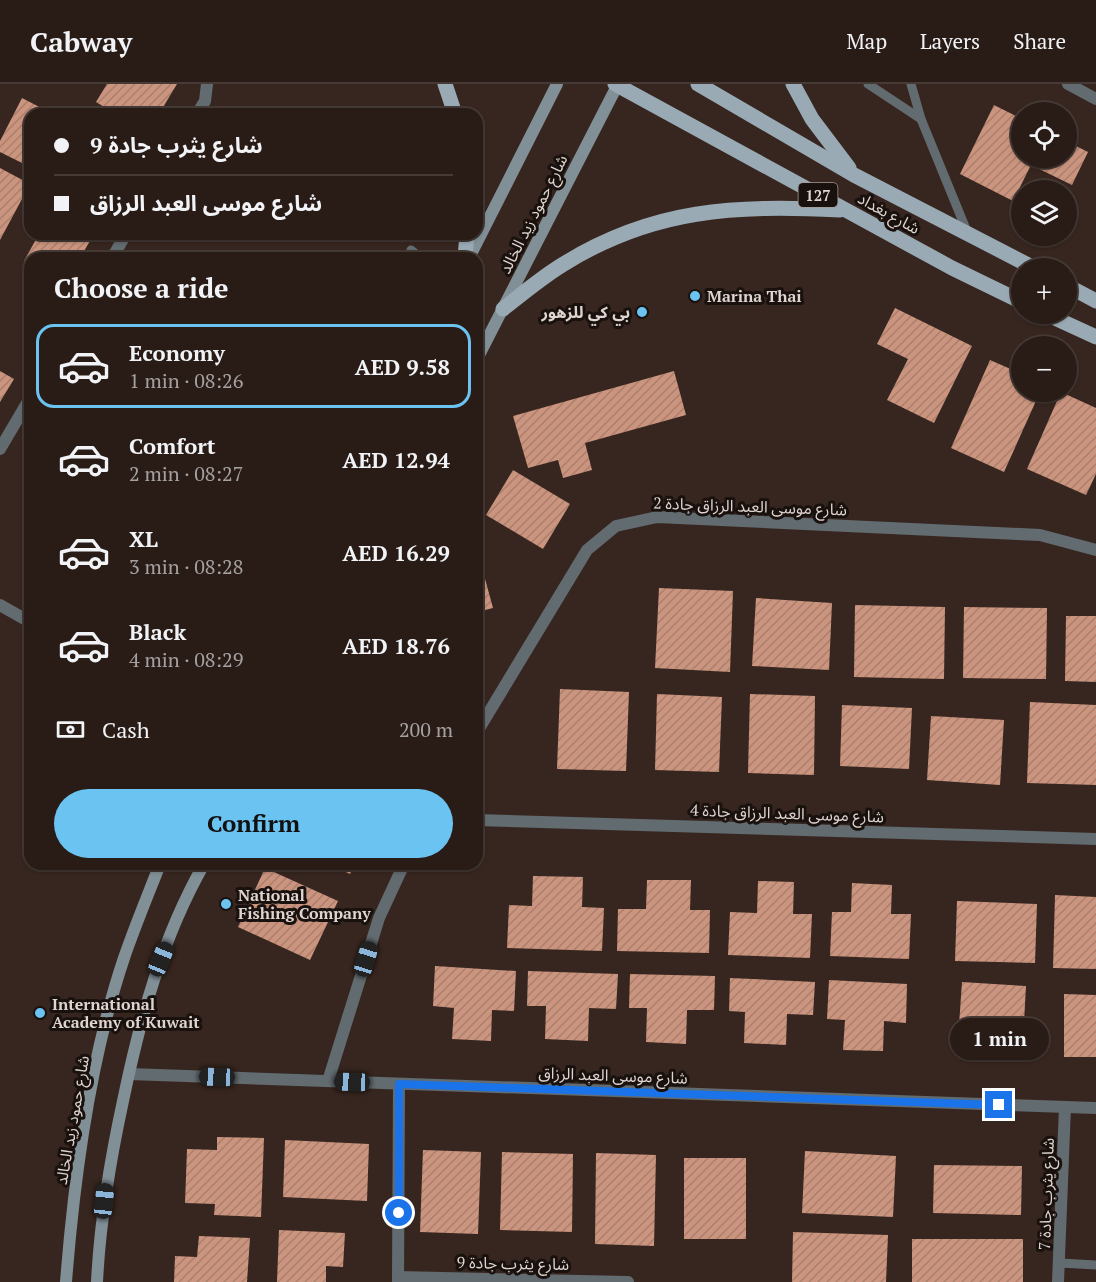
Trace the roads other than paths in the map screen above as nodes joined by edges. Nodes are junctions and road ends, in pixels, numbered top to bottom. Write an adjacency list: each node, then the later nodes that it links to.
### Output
1 (207, 84): 11 (street)
2 (445, 84): 12 (main road)
3 (557, 84): 16 (main road)
4 (617, 84): 15 (main road, شارع بغداد / 127); 24 (main road, شارع حمود زيد الخالد)
5 (698, 84): 14 (main road, شارع بغداد / 127)
6 (793, 84): 14 (main road)
7 (868, 84): 13 (lane)
8 (911, 84): 13 (lane)
9 (1068, 84): 10 (street)
10 (1096, 99)
11 (201, 108)
12 (453, 108)
13 (921, 119): 17 (lane)
14 (854, 175): 17 (main road, شارع بغداد / 127)
15 (846, 210): 22 (main road, شارع بغداد / 127); 24 (main road)
16 (483, 227)
17 (968, 234): 20 (main road, شارع بغداد / 127)
18 (411, 250): 19 (lane)
19 (414, 252)
20 (1015, 258)
21 (1077, 291): 23 (main road)
22 (1011, 297)
23 (1096, 301)
24 (503, 309): 27 (main road, شارع حمود زيد الخالد)
25 (1068, 324): 26 (main road)
26 (1096, 337)
27 (483, 347)
28 (24, 408): 29 (street)
29 (0, 449)
30 (1096, 550): 33 (street, شارع موسى العبد الرزاق جادة 2)
31 (0, 605): 32 (street)
32 (24, 619)
33 (483, 722)
34 (483, 820): 35 (street, شارع موسى العبد الرزاق جادة 4)
35 (1096, 839)
36 (158, 870): 47 (main road, شارع حمود زيد الخالد)
37 (201, 870): 39 (main road)
38 (401, 870): 40 (street)
39 (129, 1074): 40 (street, شارع موسى العبد الرزاق); 48 (main road)
40 (328, 1081): 41 (street, شارع موسى العبد الرزاق)
41 (399, 1084): 42 (street, شارع موسى العبد الرزاق); 46 (street, شارع يثرب جادة 9)
42 (1065, 1107): 43 (street, شارع موسى العبد الرزاق); 44 (street, شارع يثرب جادة 7)
43 (1096, 1108)
44 (1060, 1263): 45 (lane); 50 (street, شارع يثرب جادة 7)
45 (1096, 1265)
46 (398, 1280): 49 (street, شارع يثرب جادة 9)
47 (66, 1282)
48 (97, 1282)
49 (628, 1282)
50 (1058, 1282)

